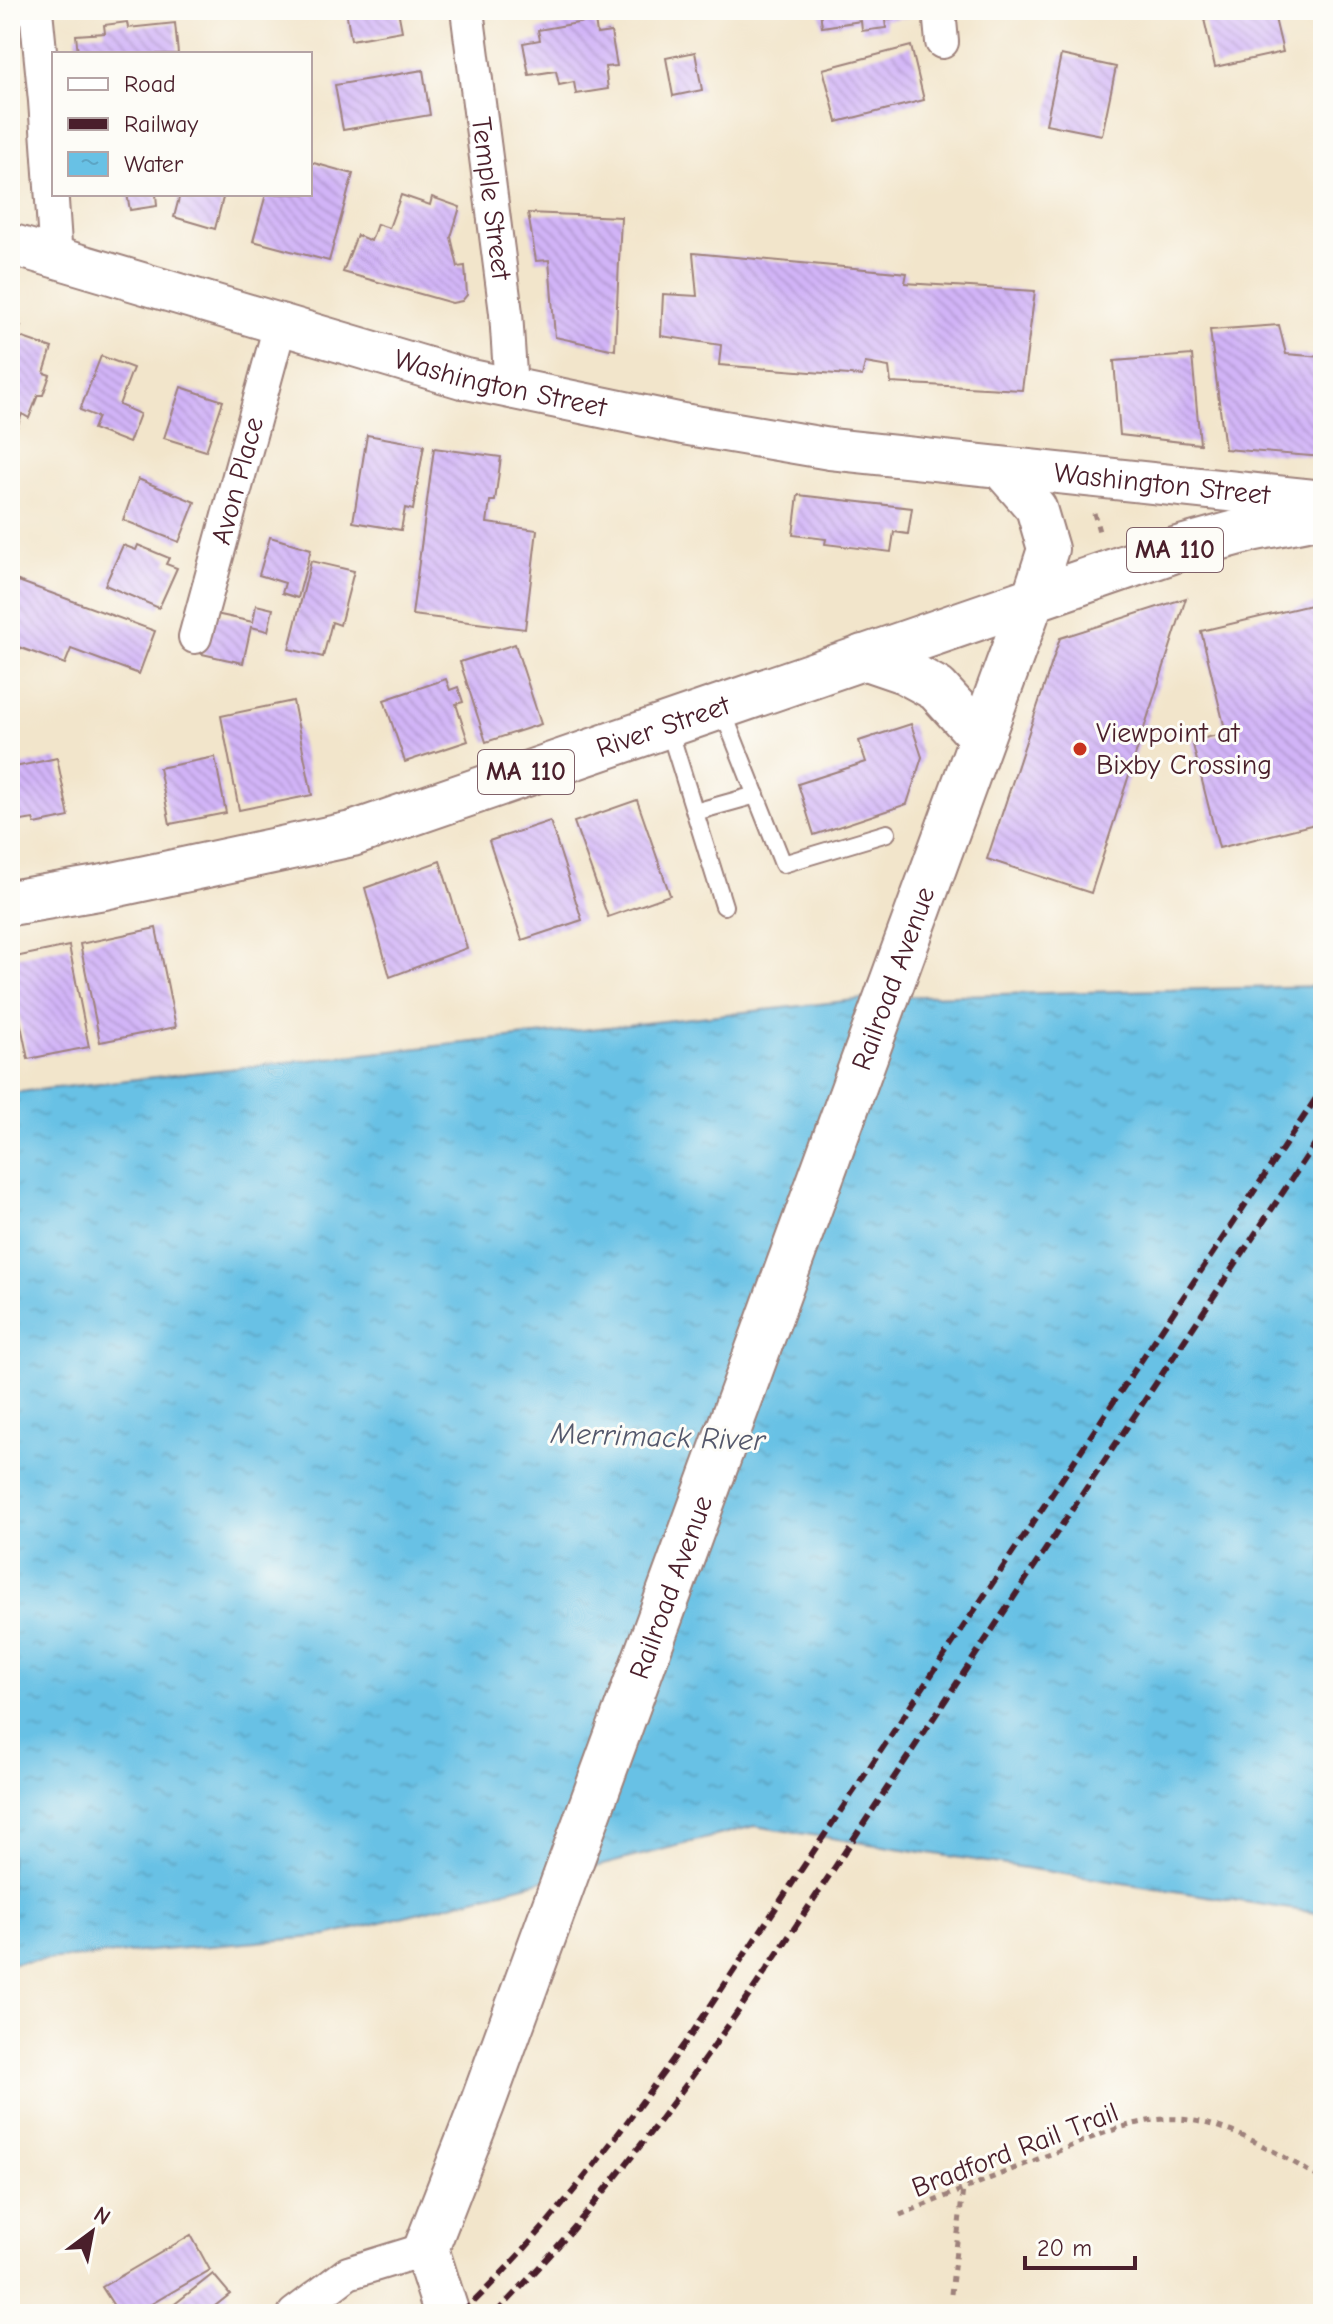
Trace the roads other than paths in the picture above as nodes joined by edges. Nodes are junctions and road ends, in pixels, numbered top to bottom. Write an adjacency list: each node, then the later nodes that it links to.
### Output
1 (36, 10): 6 (street)
2 (467, 10): 8 (street, Temple Street)
3 (939, 10): 4 (street)
4 (942, 42)
5 (10, 244): 6 (street, Washington Street)
6 (56, 258): 7 (street, Washington Street)
7 (280, 325): 8 (street, Washington Street); 13 (street, Avon Place)
8 (511, 389): 9 (street, Washington Street)
9 (1001, 468): 10 (street, Washington Street); 12 (street, Washington Street)
10 (1323, 501)
11 (1323, 515): 12 (main road, Washington Street / MA 110)
12 (1031, 602): 14 (main road, River Street / MA 110); 17 (main road, Railroad Avenue)
13 (195, 637)
14 (863, 657): 15 (main road, River Street / MA 110); 17 (main road)
15 (720, 706): 16 (main road, River Street / MA 110); 18 (lane)
16 (667, 724): 19 (lane); 21 (main road, River Street / MA 110)
17 (979, 739): 23 (main road, Railroad Avenue)
18 (756, 795): 19 (lane); 20 (lane)
19 (695, 812): 22 (lane)
20 (887, 833)
21 (10, 903)
22 (724, 906)
23 (434, 2230): 24 (street); 25 (main road)
24 (294, 2314)
25 (447, 2314)

